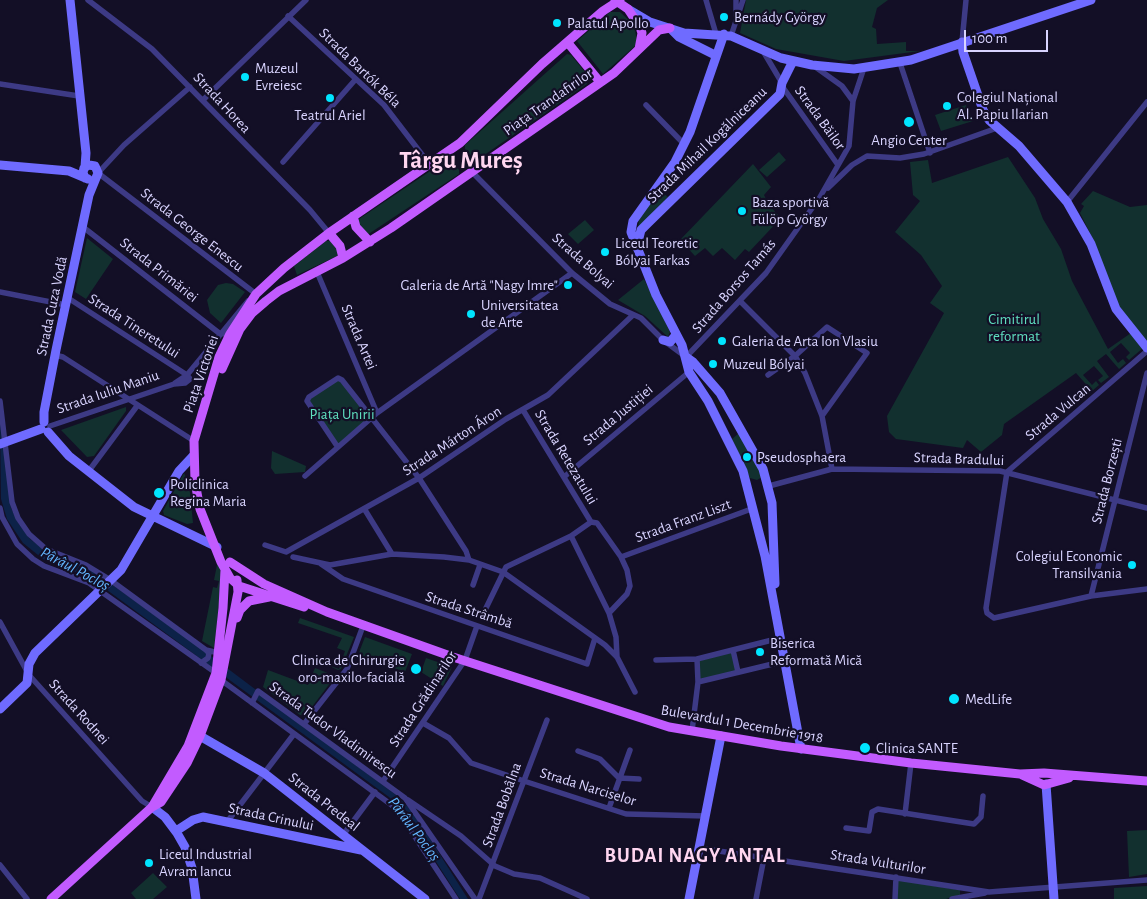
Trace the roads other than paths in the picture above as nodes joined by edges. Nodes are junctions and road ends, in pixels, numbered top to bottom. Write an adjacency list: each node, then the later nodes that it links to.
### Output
1 (64, 0): 15 (street, Strada Cuza Vodă)
2 (70, 0): 15 (street, Strada Cuza Vodă)
3 (88, 0): 32 (street, Strada Horea)
4 (306, 0): 16 (street)
5 (605, 0): 13 (main road)
6 (706, 0): 18 (street)
7 (736, 0): 14 (street)
8 (742, 0): 14 (street)
9 (966, 0): 19 (street)
10 (1091, 0): 19 (street)
11 (618, 1): 12 (main road); 13 (main road, Piața Trandafirilor)
12 (630, 4): 17 (street); 21 (main road)
13 (603, 11): 20 (main road, Piața Trandafirilor)
14 (736, 14): 18 (street)
15 (70, 16): 33 (street, Strada Cuza Vodă)
16 (288, 16): 28 (street, Strada Bartók Béla); 34 (street)
17 (670, 28): 18 (street); 21 (main road, Piața Trandafirilor); 23 (street)
18 (724, 35): 22 (street); 23 (street, Strada Bolyai)
19 (962, 42): 25 (street); 38 (street)
20 (568, 43): 29 (main road); 43 (main road, Piața Trandafirilor)
21 (639, 49): 29 (main road, Piața Trandafirilor)
22 (763, 51): 24 (street); 31 (street, Strada Băilor)
23 (715, 55): 39 (street, Strada Bolyai)
24 (793, 61): 26 (street); 31 (street, Strada Mihail Kogălniceanu)
25 (900, 63): 27 (street); 40 (street)
26 (812, 65): 27 (street); 35 (street)
27 (864, 68): 35 (street, Strada Borsos Tamás)
28 (355, 80): 41 (street); 43 (street, Strada Bartók Béla)
29 (600, 82): 46 (main road, Piața Trandafirilor)
30 (0, 84): 33 (street)
31 (782, 84): 44 (street, Strada Băilor); 53 (street, Strada Mihail Kogălniceanu)
32 (190, 87): 34 (street, Strada Horea); 45 (street)
33 (79, 96): 45 (street, Strada Cuza Vodă)
34 (203, 100): 51 (street, Strada Horea)
35 (853, 102): 44 (street, Strada Borsos Tamás)
36 (1147, 102): 48 (street)
37 (646, 106): 39 (street)
38 (997, 128): 40 (street); 48 (street)
39 (684, 144): 53 (street, Strada Bolyai)
40 (930, 153): 47 (street)
41 (283, 162)
42 (0, 165): 45 (street)
43 (430, 165): 49 (main road, Piața Trandafirilor)
44 (838, 165): 47 (street, Strada Borsos Tamás)
45 (91, 172): 50 (street, Strada Cuza Vodă); 60 (street, Strada George Enescu)
46 (472, 172): 52 (main road, Piața Trandafirilor); 57 (street, Strada Bolyai)
47 (820, 197): 63 (street, Strada Borsos Tamás)
48 (1067, 202): 69 (street)
49 (353, 216): 51 (main road, Piața Trandafirilor); 52 (main road)
50 (83, 227): 61 (street, Strada Cuza Vodă); 66 (street, Strada Primăriei)
51 (329, 233): 54 (main road); 55 (main road, Piața Trandafirilor)
52 (370, 242): 54 (main road, Piața Trandafirilor)
53 (636, 246): 67 (street, Strada Bolyai)
54 (343, 258): 56 (main road, Piața Trandafirilor)
55 (284, 268): 58 (main road); 60 (main road, Piața Trandafirilor)
56 (317, 272): 58 (main road, Piața Trandafirilor); 82 (street, Strada Artei)
57 (572, 272): 65 (street, Strada Bolyai); 82 (street)
58 (295, 283): 62 (main road, Piața Trandafirilor)
59 (0, 292): 61 (street)
60 (256, 294): 64 (street); 66 (main road, Piața Victoriei)
61 (67, 301): 70 (street, Strada Cuza Vodă); 76 (street, Strada Tineretului)
62 (266, 301): 64 (main road, Piața Victoriei)
63 (740, 301): 71 (street); 72 (street, Strada Borsos Tamás)
64 (252, 313): 66 (main road, Piața Victoriei)
65 (633, 315): 68 (street, Strada Bolyai); 81 (street, Strada Márton Áron)
66 (229, 334): 76 (street, Strada Iuliu Maniu); 86 (main road, Piața Victoriei); 86 (main road, Piața Victoriei)
67 (676, 335): 68 (street); 72 (street, Strada Bolyai)
68 (663, 340): 72 (street, Strada Bolyai)
69 (1146, 351): 91 (street, Strada Vulcan)
70 (55, 355): 78 (street); 85 (street, Strada Cuza Vodă)
71 (795, 356): 77 (street); 83 (street); 83 (street)
72 (686, 357): 73 (street, Strada Bolyai); 74 (street, Strada Bolyai)
73 (689, 372): 74 (street); 94 (street, Strada Justiției); 99 (street, Strada Bolyai)
74 (701, 372): 96 (street, Strada Bolyai)
75 (1147, 372): 97 (street, Strada Borzești)
76 (187, 375): 78 (street, Strada Iuliu Maniu)
77 (768, 375)
78 (128, 400): 80 (street); 85 (street, Strada Iuliu Maniu)
79 (0, 401): 87 (street, Strada Tudor Vladimirescu)
80 (137, 406): 86 (street); 92 (street)
81 (523, 410): 94 (street, Strada Retezatului); 95 (street, Strada Márton Áron)
82 (377, 413): 84 (street)
83 (822, 416): 90 (street)
84 (372, 418): 88 (street); 88 (street); 95 (street)
85 (46, 427): 87 (street, Strada Iuliu Maniu); 92 (street)
86 (194, 441): 89 (main road, Piața Victoriei)
87 (3, 443): 117 (street, Strada Tudor Vladimirescu)
88 (337, 446): 93 (street)
89 (193, 456): 102 (street); 108 (main road, Piața Victoriei)
90 (832, 469): 91 (street, Strada Bradului); 96 (street, Strada Bradului)
91 (1007, 472): 97 (street, Strada Bradului); 122 (street)
92 (88, 473): 102 (street)
93 (305, 476)
94 (564, 477): 103 (street, Strada Retezatului)
95 (419, 478): 101 (street, Strada Márton Áron); 112 (street)
96 (769, 486): 104 (street, Strada Bolyai)
97 (1116, 500): 100 (street, Strada Bradului); 122 (street, Strada Borzești)
98 (0, 508): 117 (street, Strada Tudor Vladimirescu)
99 (754, 508): 105 (street, Strada Bolyai); 111 (street, Strada Franz Liszt)
100 (1147, 508)
101 (365, 510): 107 (street, Strada Márton Áron); 109 (street)
102 (152, 517): 108 (street); 117 (street)
103 (591, 522): 106 (street); 111 (street, Strada Retezatului)
104 (772, 533): 105 (street); 127 (street, Strada Bolyai)
105 (760, 534): 127 (street, Strada Bolyai)
106 (571, 536): 116 (street); 128 (street, Strada Strâmbă)
107 (265, 545)
108 (217, 547): 115 (main road, Piața Victoriei)
109 (392, 554): 112 (street, Strada Strâmbă); 113 (street, Strada Strâmbă)
110 (293, 557): 113 (street, Strada Strâmbă)
111 (621, 557): 128 (street, Strada Retezatului)
112 (469, 560): 114 (street, Strada Strâmbă)
113 (321, 564): 131 (street, Strada Strâmbă)
114 (480, 565): 116 (street, Strada Strâmbă); 118 (street)
115 (228, 566): 119 (main road); 120 (main road, Bulevardul 1 Decembrie 1918); 124 (main road)
116 (503, 572): 125 (street); 134 (street, Strada Strâmbă)
117 (106, 585): 137 (street, Strada Tudor Vladimirescu); 145 (street, Strada Tudor Vladimirescu); 147 (street)
118 (473, 585)
119 (239, 586): 120 (main road); 123 (main road, Bulevardul 1 Decembrie 1918); 124 (main road); 132 (main road)
120 (271, 588): 126 (main road, Bulevardul 1 Decembrie 1918)
121 (1147, 590): 122 (street)
122 (1091, 596)
123 (273, 598): 126 (main road, Bulevardul 1 Decembrie 1918); 132 (main road)
124 (223, 608): 139 (main road)
125 (486, 608)
126 (326, 612): 130 (main road, Bulevardul 1 Decembrie 1918)
127 (775, 612): 135 (street)
128 (609, 613): 133 (street, Strada Strâmbă)
129 (0, 622): 147 (street, Strada Rodnei)
130 (363, 626): 142 (main road, Bulevardul 1 Decembrie 1918); 155 (street)
131 (477, 626): 134 (street, Strada Strâmbă); 142 (street, Strada Grădinarilor)
132 (232, 630): 148 (main road)
133 (616, 637): 136 (street); 140 (street, Strada Strâmbă)
134 (595, 638): 136 (street, Strada Strâmbă)
135 (780, 638): 138 (street); 144 (street)
136 (606, 645): 140 (street, Strada Strâmbă)
137 (206, 650): 139 (street, Strada Tudor Vladimirescu); 145 (street)
138 (733, 650): 141 (street); 146 (street)
139 (219, 652): 148 (main road)
140 (617, 657): 150 (street, Strada Strâmbă)
141 (697, 659): 143 (street); 149 (street)
142 (465, 660): 154 (street, Strada Grădinarilor); 156 (main road, Bulevardul 1 Decembrie 1918)
143 (656, 660)
144 (785, 661): 146 (street); 160 (street)
145 (201, 663): 148 (street, Strada Tudor Vladimirescu)
146 (738, 672): 149 (street)
147 (29, 675): 152 (street); 177 (street, Strada Rodnei)
148 (218, 677): 151 (street, Strada Tudor Vladimirescu); 158 (main road); 177 (main road)
149 (698, 682): 156 (street)
150 (635, 692)
151 (252, 703): 155 (street, Strada Tudor Vladimirescu); 157 (street, Strada Tudor Vladimirescu)
152 (0, 709)
153 (547, 720): 171 (street, Strada Bobâlna)
154 (424, 723): 170 (street, Strada Grădinarilor); 171 (street, Strada Narciselor)
155 (304, 724): 170 (street, Strada Tudor Vladimirescu)
156 (692, 731): 159 (main road, Bulevardul 1 Decembrie 1918)
157 (294, 734): 164 (street); 174 (street, Strada Tudor Vladimirescu)
158 (200, 736): 164 (street, Strada Predeal); 177 (main road)
159 (721, 736): 160 (main road, Bulevardul 1 Decembrie 1918); 180 (street)
160 (801, 749): 163 (main road, Bulevardul 1 Decembrie 1918)
161 (630, 750): 168 (street)
162 (578, 751): 168 (street)
163 (911, 764): 166 (main road, Bulevardul 1 Decembrie 1918); 179 (street)
164 (264, 773): 183 (street); 186 (street, Strada Predeal)
165 (1044, 773): 166 (main road, Bulevardul 1 Decembrie 1918); 167 (main road, Bulevardul 1 Decembrie 1918); 173 (main road)
166 (1020, 774): 173 (main road, Bulevardul 1 Decembrie 1918)
167 (1076, 777): 172 (main road, Bulevardul 1 Decembrie 1918); 173 (main road, Bulevardul 1 Decembrie 1918)
168 (619, 778): 169 (street); 178 (street)
169 (639, 779)
170 (383, 781): 176 (street, Strada Tudor Vladimirescu)
171 (524, 781): 178 (street, Strada Narciselor); 192 (street, Strada Bobâlna)
172 (1147, 781)
173 (1044, 783): 195 (street)
174 (375, 792): 186 (street); 202 (street, Strada Tudor Vladimirescu)
175 (983, 796): 179 (street)
176 (405, 798): 192 (street, Strada Tudor Vladimirescu); 203 (street, Strada Tudor Vladimirescu)
177 (152, 807): 181 (street); 199 (main road)
178 (609, 808): 180 (street, Strada Narciselor)
179 (905, 814): 184 (street)
180 (706, 816): 188 (street)
181 (165, 817): 182 (street, Strada Crinului); 185 (street)
182 (193, 820): 183 (street, Strada Crinului); 185 (street)
183 (227, 822): 187 (street, Strada Crinului)
184 (846, 828)
185 (176, 831): 200 (street)
186 (343, 835): 187 (street); 189 (street, Strada Predeal)
187 (336, 845): 189 (street, Strada Crinului)
188 (700, 848): 190 (street, Strada Vulturilor); 206 (street)
189 (364, 851): 201 (street, Strada Predeal)
190 (764, 858): 193 (street, Strada Vulturilor); 207 (street)
191 (0, 865): 198 (street)
192 (494, 865): 204 (street, Strada Bobâlna); 205 (street, Strada Tudor Vladimirescu)
193 (896, 877): 196 (street, Strada Vulturilor); 208 (street)
194 (1147, 880): 195 (street, Strada Vulturilor)
195 (1053, 888): 196 (street, Strada Vulturilor); 210 (street)
196 (989, 892): 197 (street)
197 (961, 898): 209 (street)
198 (27, 899)
199 (51, 899)
200 (196, 899)
201 (425, 899)
202 (456, 899)
203 (474, 899)
204 (479, 899)
205 (587, 899)
206 (689, 899)
207 (756, 899)
208 (895, 899)
209 (952, 899)
210 (1054, 899)

